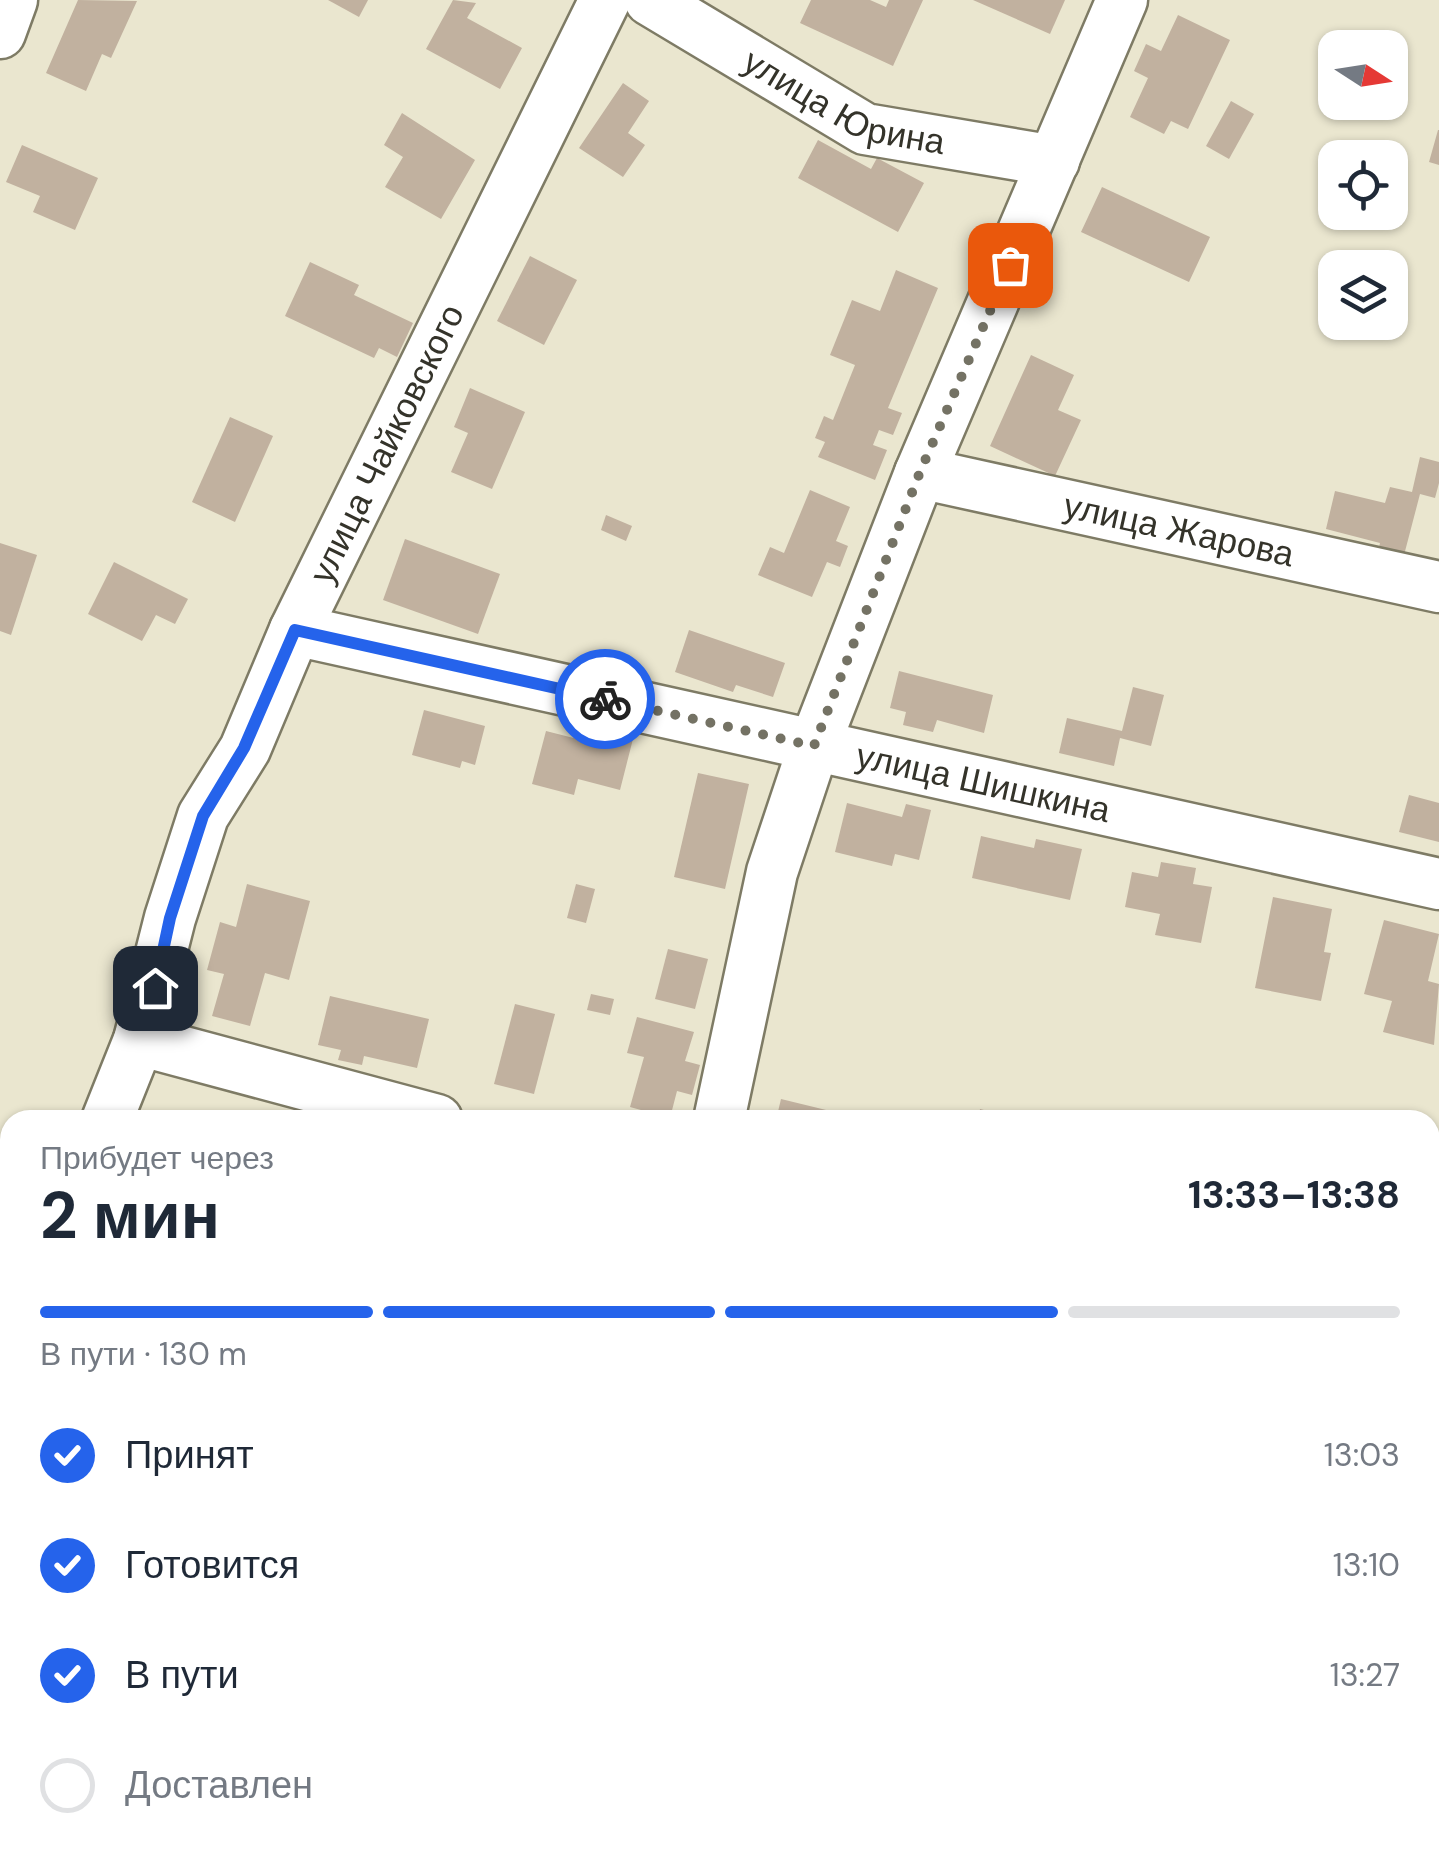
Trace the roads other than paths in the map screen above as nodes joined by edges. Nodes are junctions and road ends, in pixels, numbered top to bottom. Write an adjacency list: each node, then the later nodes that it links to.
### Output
1 (12, 0): 5 (street)
2 (605, 0): 9 (street, улица Чайковского)
3 (650, 0): 6 (street, улица Юрина)
4 (1122, 0): 6 (street)
5 (0, 33)
6 (1054, 161): 7 (street)
7 (920, 472): 8 (street, улица Жарова); 10 (street)
8 (1439, 588)
9 (295, 630): 10 (street, улица Шишкина); 12 (street, улица Чайковского)
10 (814, 746): 11 (street, улица Шишкина); 15 (street)
11 (1439, 884)
12 (139, 1040): 13 (street, улица Чайковского); 14 (street)
13 (111, 1110)
14 (400, 1110)
15 (720, 1110)

